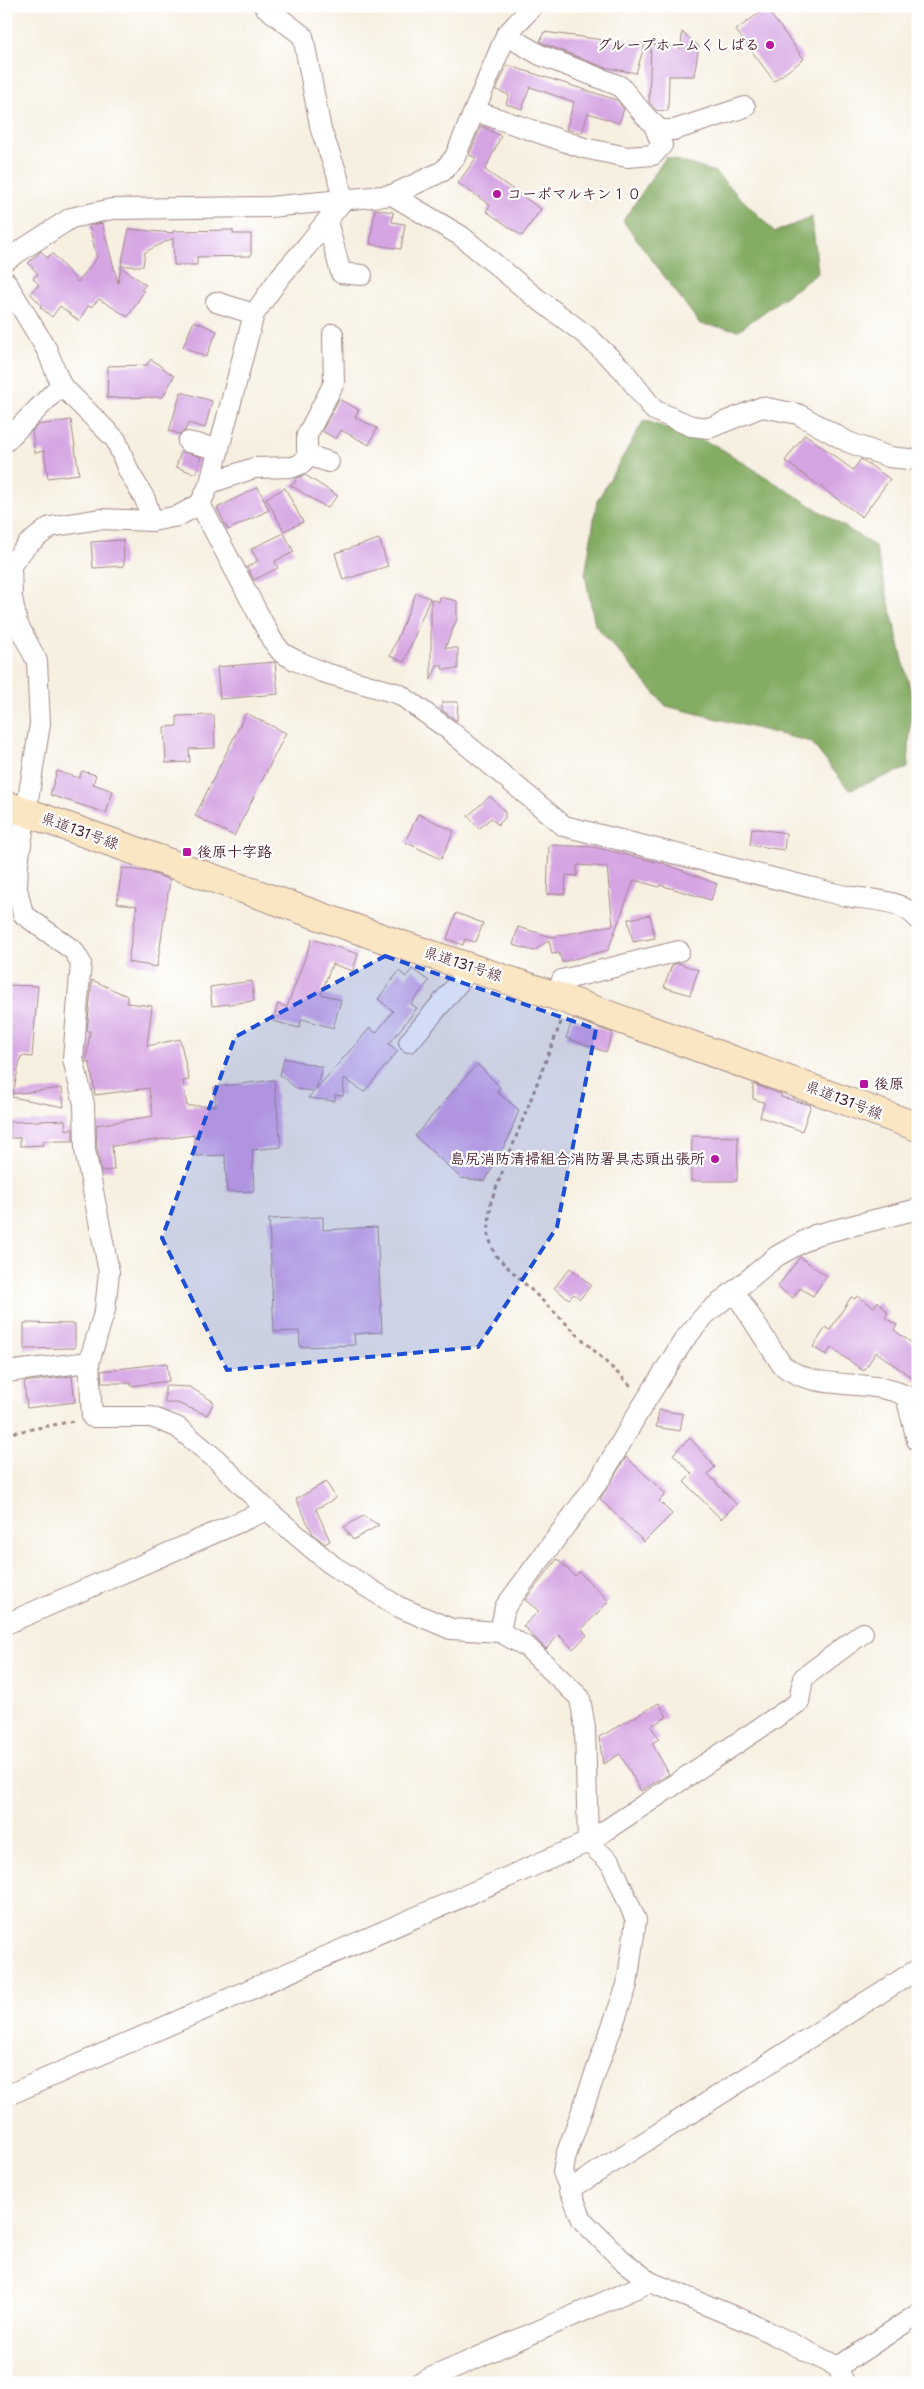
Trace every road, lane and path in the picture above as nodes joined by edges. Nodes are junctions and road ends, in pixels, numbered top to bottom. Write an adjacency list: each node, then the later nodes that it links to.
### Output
1 (264, 6): 8 (street)
2 (533, 6): 3 (street)
3 (506, 35): 5 (street); 6 (street)
4 (745, 107): 6 (street)
5 (475, 111): 6 (street); 7 (street)
6 (653, 123)
7 (392, 195): 8 (street); 21 (street)
8 (343, 200): 9 (street); 10 (street)
9 (327, 221): 11 (street); 14 (street)
10 (6, 260)
11 (362, 275)
12 (6, 282): 16 (street)
13 (216, 302): 14 (street)
14 (254, 314): 19 (street)
15 (333, 334): 20 (street)
16 (61, 385): 17 (street); 25 (street)
17 (6, 441)
18 (188, 442): 19 (street)
19 (218, 449): 23 (street)
20 (307, 455): 22 (street); 23 (street)
21 (918, 460)
22 (329, 462)
23 (210, 483): 24 (street)
24 (200, 504): 25 (street); 27 (street)
25 (152, 521): 26 (street)
26 (16, 808): 29 (main road, 県道131号線); 35 (street)
27 (918, 919)
28 (679, 951): 30 (street)
29 (472, 967): 30 (main road, 県道131号線); 31 (street)
30 (563, 998): 32 (main road, 県道131号線); 37 (path)
31 (409, 1042)
32 (918, 1127)
33 (918, 1210): 34 (street)
34 (734, 1290): 37 (street); 40 (street)
35 (89, 1362): 36 (street); 38 (street)
36 (6, 1372)
37 (646, 1400): 43 (street)
38 (92, 1417): 39 (path); 41 (street)
39 (6, 1434)
40 (917, 1440)
41 (268, 1510): 42 (street); 43 (street)
42 (6, 1624)
43 (500, 1632): 45 (street)
44 (863, 1633): 45 (street)
45 (588, 1842): 47 (street); 48 (street)
46 (918, 1969): 48 (street)
47 (6, 2096)
48 (569, 2190): 49 (street)
49 (650, 2282): 51 (street); 52 (street)
50 (918, 2314): 51 (street)
51 (841, 2375)
52 (419, 2383)

